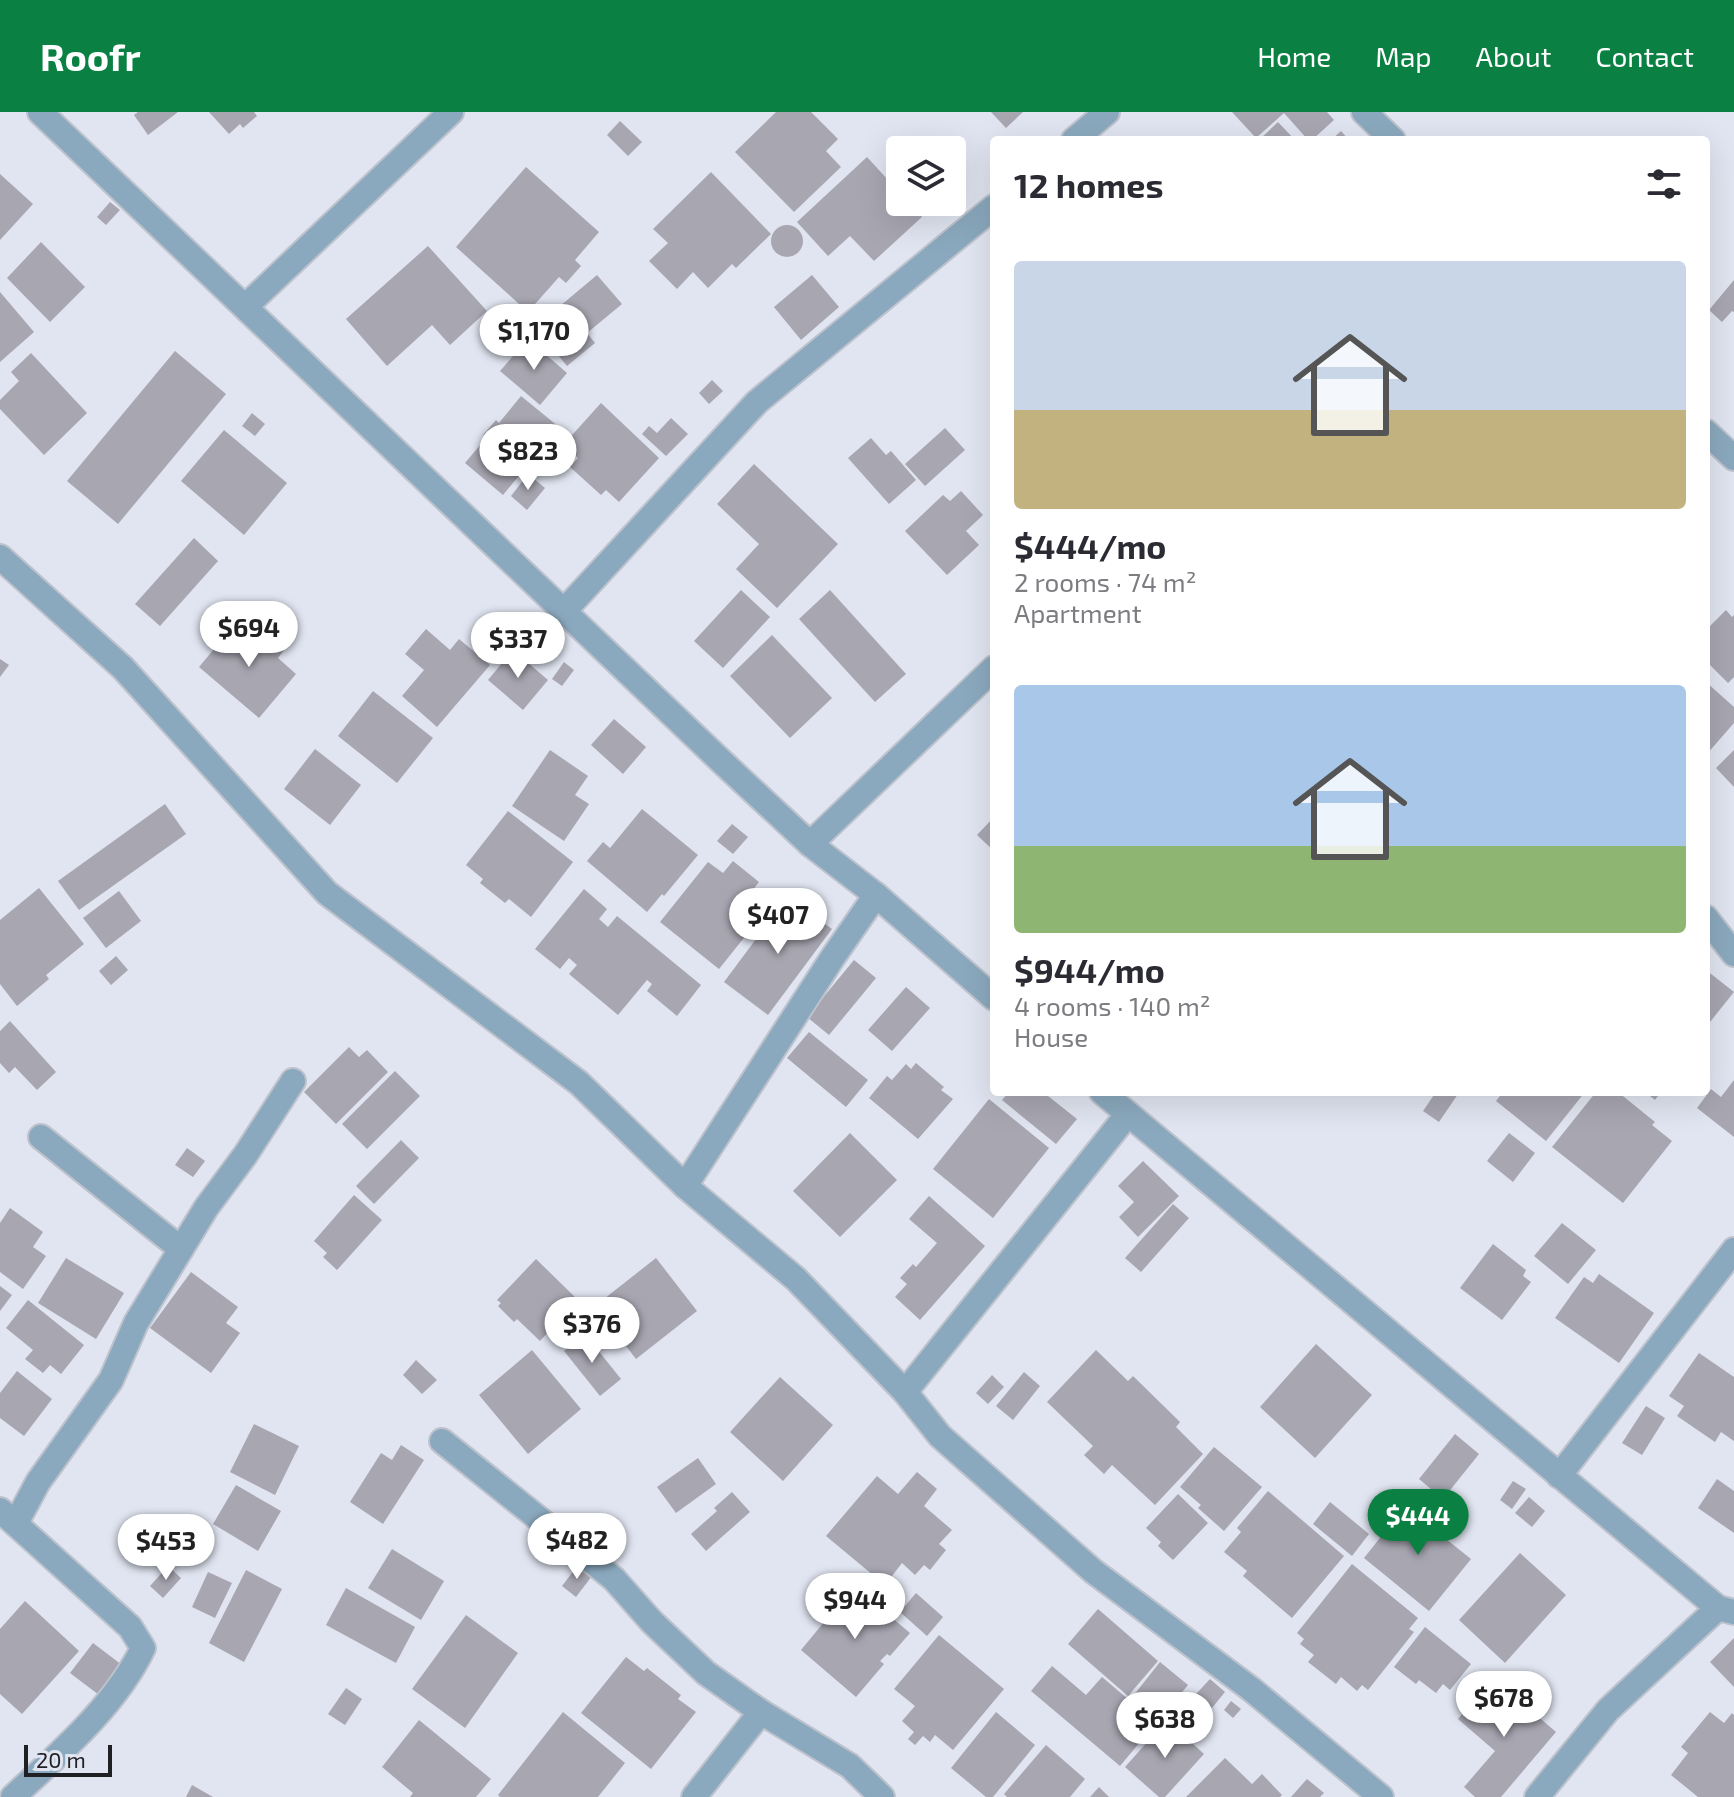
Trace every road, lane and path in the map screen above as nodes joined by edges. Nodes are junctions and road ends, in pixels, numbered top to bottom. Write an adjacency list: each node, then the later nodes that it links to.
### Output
1 (40, 112): 8 (street)
2 (451, 112): 8 (street)
3 (1107, 112): 5 (street)
4 (1364, 112): 6 (street)
5 (1079, 136)
6 (1389, 136)
7 (990, 210): 12 (street)
8 (246, 306): 12 (street)
9 (1710, 436): 10 (street)
10 (1734, 458)
11 (0, 557): 23 (street)
12 (565, 610): 14 (street)
13 (990, 672): 14 (street)
14 (810, 844): 15 (street)
15 (876, 895): 18 (street); 23 (street)
16 (1710, 923): 17 (street)
17 (1734, 954)
18 (990, 995)
19 (293, 1081): 24 (street)
20 (1107, 1096): 21 (street)
21 (1128, 1114): 26 (street); 28 (street)
22 (41, 1137): 24 (street)
23 (685, 1186): 26 (street)
24 (181, 1249): 29 (street)
25 (1734, 1250): 28 (street)
26 (905, 1392): 35 (street)
27 (442, 1441): 31 (street)
28 (1559, 1476): 30 (street)
29 (8, 1517): 32 (street)
30 (1726, 1610): 36 (street)
31 (761, 1712): 33 (street); 34 (street)
32 (13, 1797)
33 (694, 1797)
34 (882, 1797)
35 (1381, 1797)
36 (1537, 1797)

